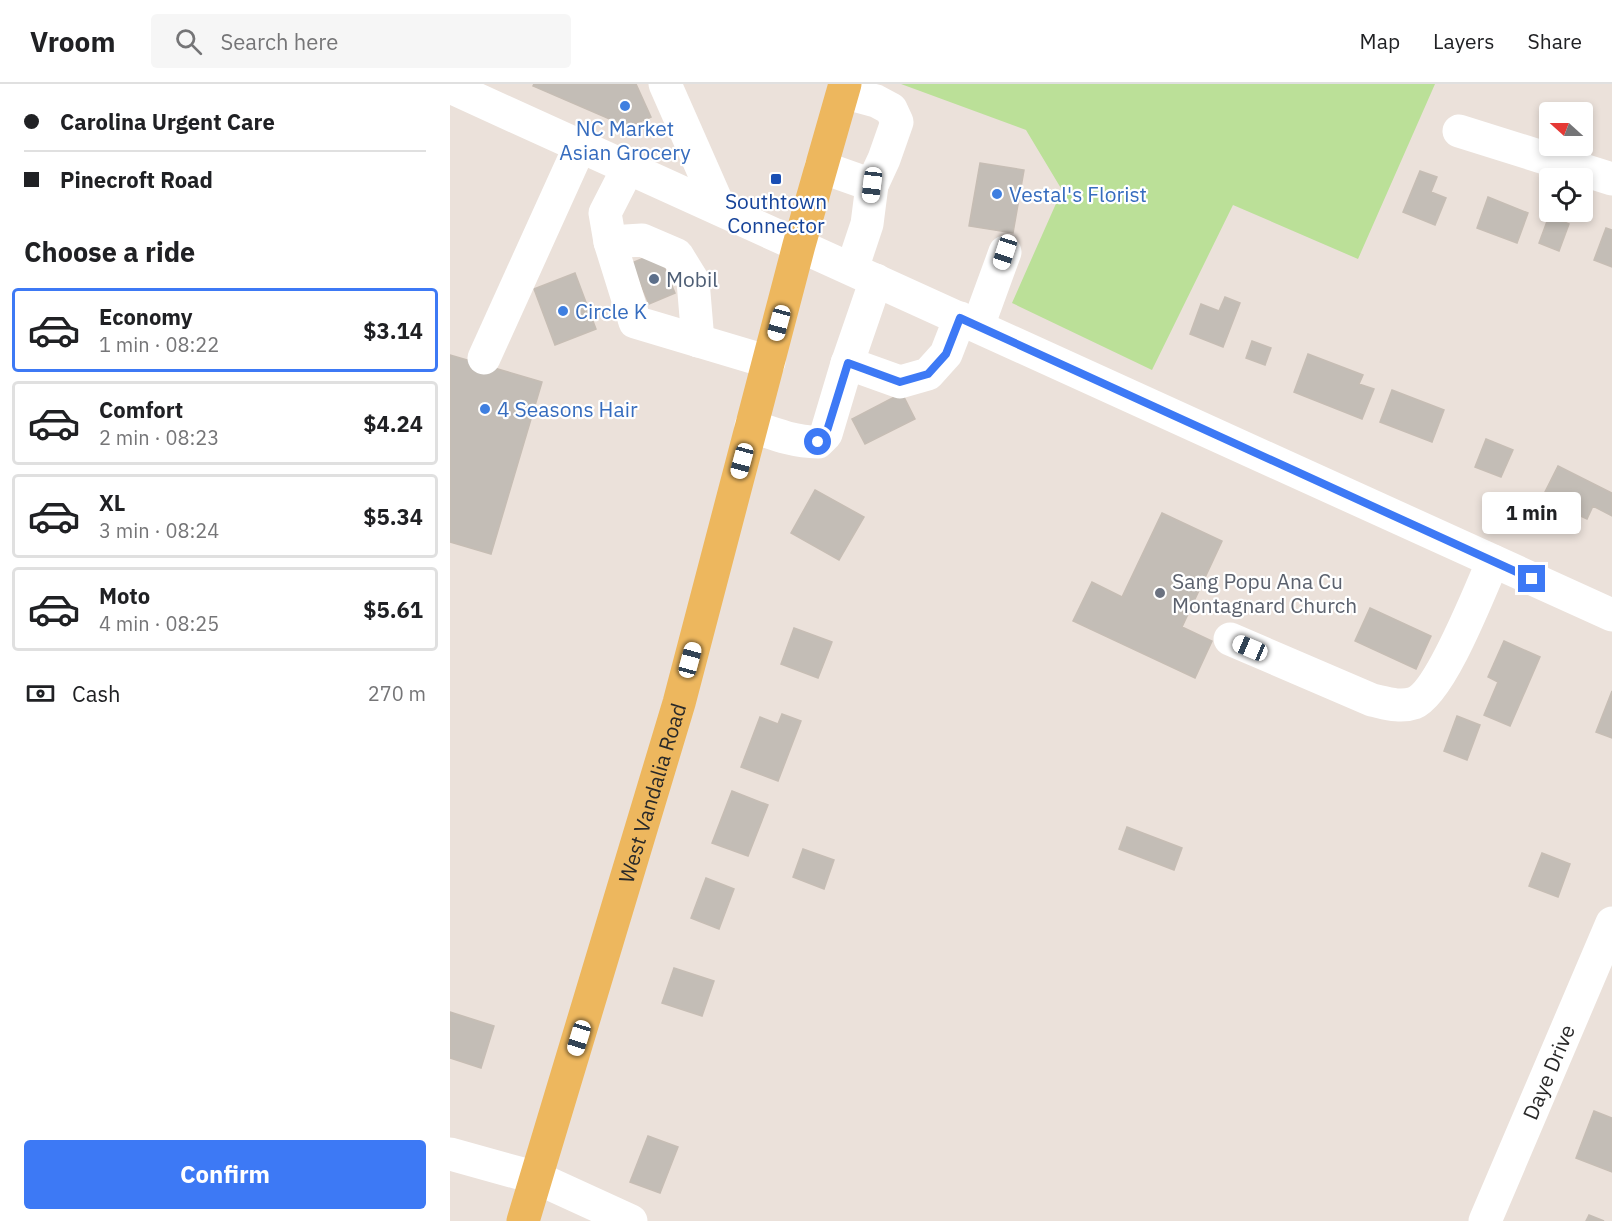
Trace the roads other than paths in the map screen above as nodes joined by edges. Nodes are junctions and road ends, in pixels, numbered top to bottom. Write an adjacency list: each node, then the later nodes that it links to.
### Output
1 (665, 84): 10 (street)
2 (450, 87): 5 (street)
3 (844, 88): 6 (main road, West Vandalia Road); 9 (street)
4 (1459, 131): 8 (street)
5 (580, 146): 7 (street); 17 (street)
6 (821, 167): 9 (street); 12 (main road, West Vandalia Road)
7 (628, 168): 10 (street); 11 (street)
8 (1612, 179)
9 (872, 185): 14 (street)
10 (720, 209): 12 (street)
11 (610, 242): 16 (street); 16 (street)
12 (800, 245): 14 (street); 18 (main road, West Vandalia Road)
13 (1005, 252): 15 (street)
14 (864, 274): 15 (street); 19 (street)
15 (969, 322): 19 (street); 21 (street)
16 (698, 341): 18 (street)
17 (484, 358)
18 (769, 362): 20 (main road, West Vandalia Road)
19 (848, 363): 20 (street)
20 (751, 426): 26 (main road, West Vandalia Road)
21 (1493, 561): 22 (street); 23 (street)
22 (1612, 615)
23 (1230, 639)
24 (1612, 922): 29 (street, Daye Drive)
25 (450, 1154): 26 (street)
26 (537, 1178): 27 (main road, West Vandalia Road); 28 (street)
27 (523, 1221)
28 (631, 1221)
29 (1485, 1221)

